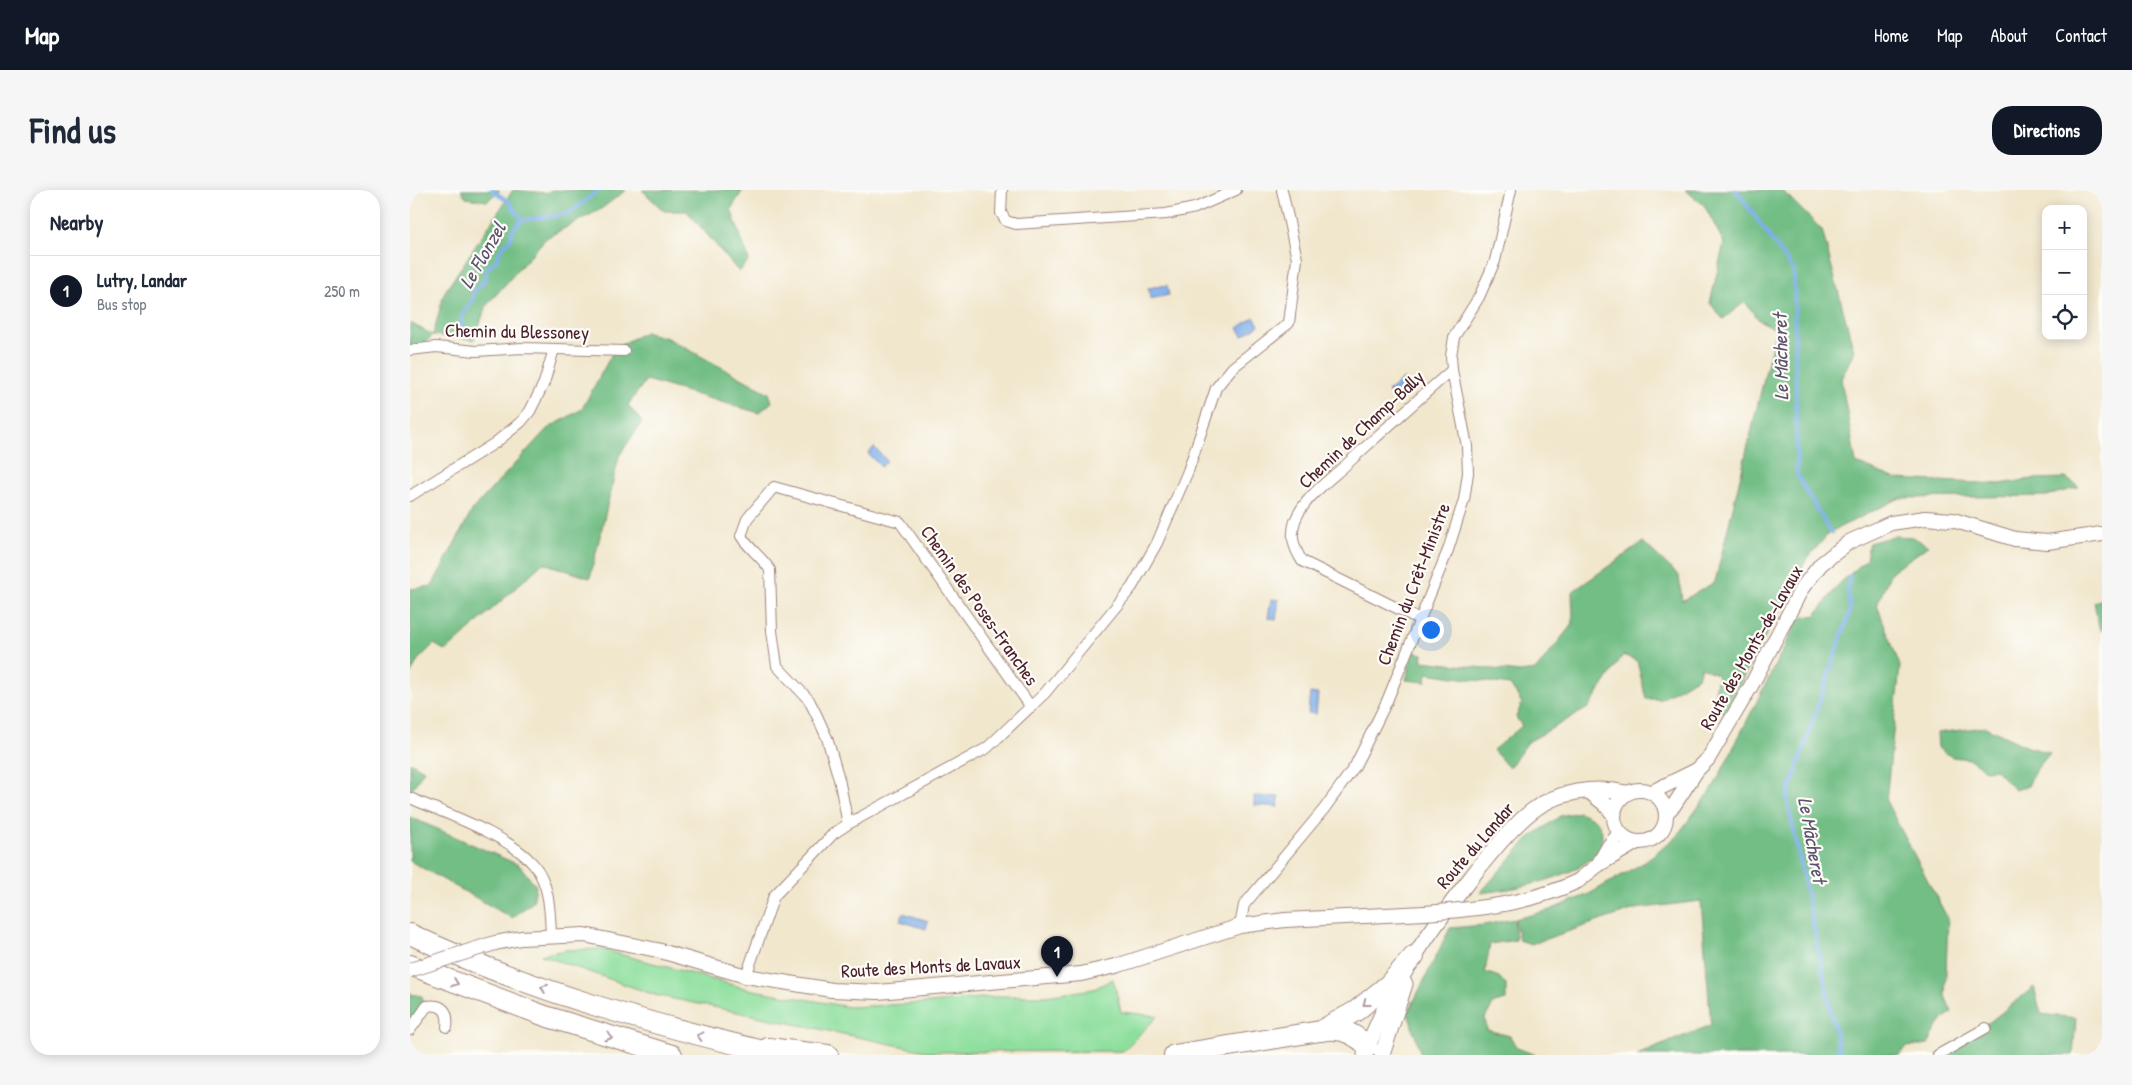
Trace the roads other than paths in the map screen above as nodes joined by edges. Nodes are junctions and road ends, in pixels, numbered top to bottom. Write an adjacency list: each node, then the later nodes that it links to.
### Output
1 (1002, 190): 2 (street)
2 (1236, 190)
3 (1282, 190): 12 (street)
4 (1511, 190): 8 (street, Chemin du Crêt-Ministre)
5 (554, 349): 6 (street, Chemin du Blessoney); 7 (street, Chemin du Blessoney); 9 (street)
6 (410, 350)
7 (624, 351)
8 (1452, 370): 11 (street, Chemin du Crêt-Ministre); 11 (street, Chemin de Champ-Bally)
9 (410, 496)
10 (2102, 534): 13 (street, Route des Monts-de-Lavaux)
11 (1421, 620): 24 (street, Chemin du Crêt-Ministre)
12 (1032, 707): 20 (street); 20 (street, Chemin des Poses-Franches)
13 (1697, 770): 15 (street); 18 (street)
14 (1589, 791): 16 (main road, Route du Landar); 19 (main road); 27 (main road, Route du Landar)
15 (1652, 792): 16 (street); 18 (street)
16 (1626, 794): 19 (street)
17 (410, 798): 26 (street)
18 (1666, 812): 22 (street)
19 (1614, 814): 21 (street)
20 (848, 824): 30 (street)
21 (1620, 833): 22 (street); 23 (street, Route des Monts de Lavaux)
22 (1638, 842): 23 (street, Route des Monts de Lavaux)
23 (1598, 865): 24 (street, Route des Monts de Lavaux, bridge)
24 (1240, 926): 30 (street, Route des Monts de Lavaux)
25 (410, 934): 35 (highway, one-way to 25)
26 (551, 935): 29 (street, Route des Monts de Lavaux, bridge); 30 (street, Route des Monts de Lavaux)
27 (1414, 956): 34 (highway, one-way to 34); 36 (main road, Route du Landar)
28 (410, 965): 37 (highway, one-way to 37)
29 (410, 970)
30 (746, 976)
31 (447, 1027): 33 (street)
32 (1986, 1028): 41 (street)
33 (410, 1030)
34 (1320, 1031): 36 (highway); 40 (highway)
35 (739, 1045): 38 (highway); 39 (highway)
36 (1372, 1053)
37 (672, 1055)
38 (781, 1055)
39 (828, 1055)
40 (1174, 1055)
41 (1938, 1055)

